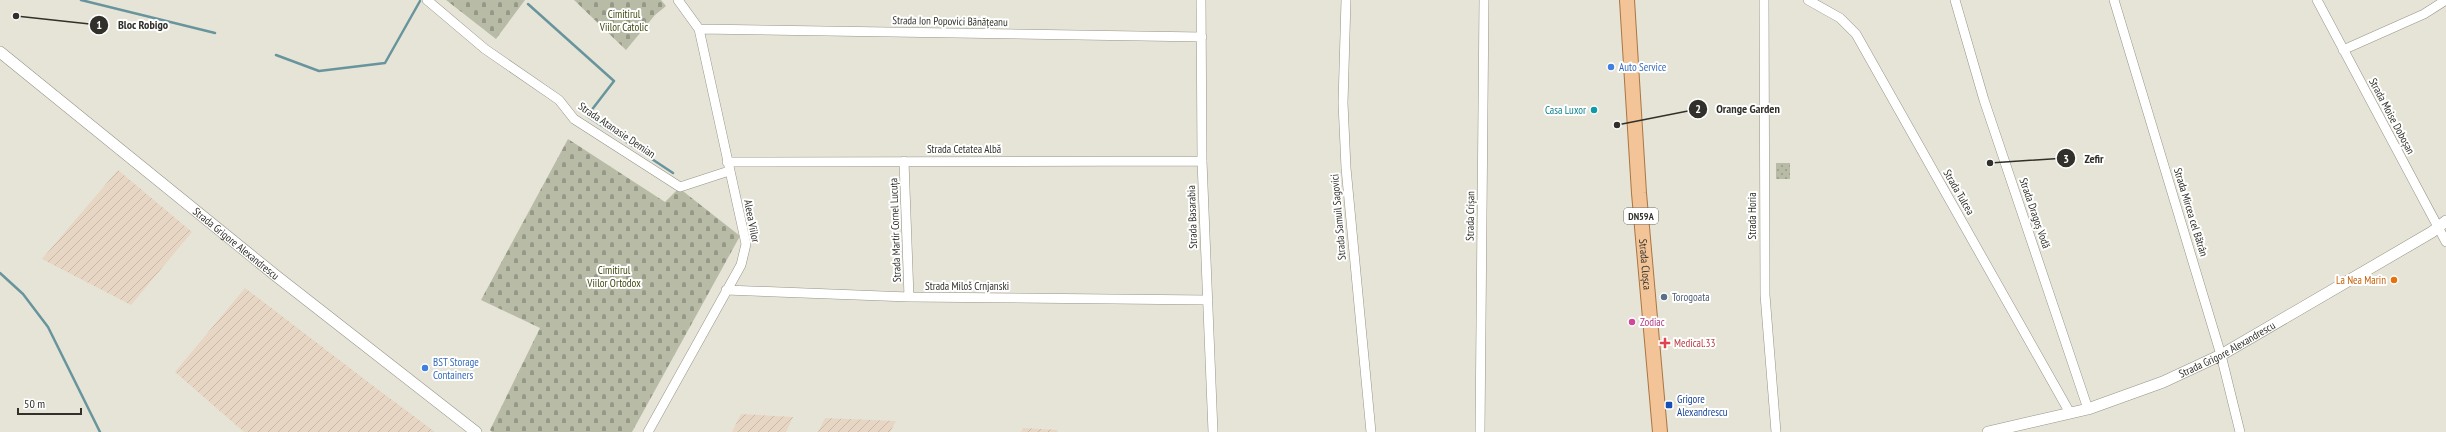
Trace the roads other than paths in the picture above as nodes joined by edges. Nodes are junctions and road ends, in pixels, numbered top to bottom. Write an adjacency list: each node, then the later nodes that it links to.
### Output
1 (427, 0): 20 (street, Strada Atanasie Demian)
2 (678, 0): 14 (street, Aleea Viilor)
3 (1201, 0): 15 (street, Strada Basarabia)
4 (1346, 0): 32 (street, Strada Samuil Sagovici)
5 (1484, 0): 33 (street, Strada Crișan)
6 (1627, 0): 34 (main road, Strada Cloșca / DN59A)
7 (1764, 0): 35 (street, Strada Horia)
8 (1808, 0): 28 (street, Strada Tulcea)
9 (1955, 0): 27 (street, Strada Dragoș Vodă)
10 (2114, 0): 26 (street, Strada Mircea cel Bătrân)
11 (2317, 0): 16 (street, Strada Moise Doboșan)
12 (2446, 0): 13 (street)
13 (2430, 4): 16 (street)
14 (699, 29): 15 (street, Strada Ion Popovici Bănățeanu); 20 (street, Aleea Viilor)
15 (1202, 37): 19 (street, Strada Basarabia)
16 (2343, 50): 21 (street, Strada Moise Doboșan)
17 (0, 52): 29 (street, Strada Grigore Alexandrescu)
18 (904, 161): 19 (street, Strada Cetatea Albă); 20 (street, Strada Cetatea Albă); 24 (street, Strada Martir Cornel Lucuța)
19 (1202, 161): 25 (street, Strada Basarabia)
20 (728, 167): 23 (street, Aleea Viilor)
21 (2442, 224): 22 (street, Strada Moise Doboșan); 26 (street, Strada Grigore Alexandrescu)
22 (2446, 242)
23 (726, 290): 24 (street, Strada Miloš Crnjanski); 30 (street, Aleea Viilor)
24 (909, 297): 25 (street, Strada Miloš Crnjanski)
25 (1208, 300): 31 (street, Strada Basarabia)
26 (2221, 355): 27 (street, Strada Grigore Alexandrescu); 37 (street, Strada Mircea cel Bătrân)
27 (2088, 409): 28 (street, Strada Grigore Alexandrescu)
28 (2070, 413): 36 (street, Strada Grigore Alexandrescu)
29 (476, 432)
30 (648, 432)
31 (1212, 432)
32 (1371, 432)
33 (1480, 432)
34 (1660, 432)
35 (1776, 432)
36 (1988, 432)
37 (2240, 432)

